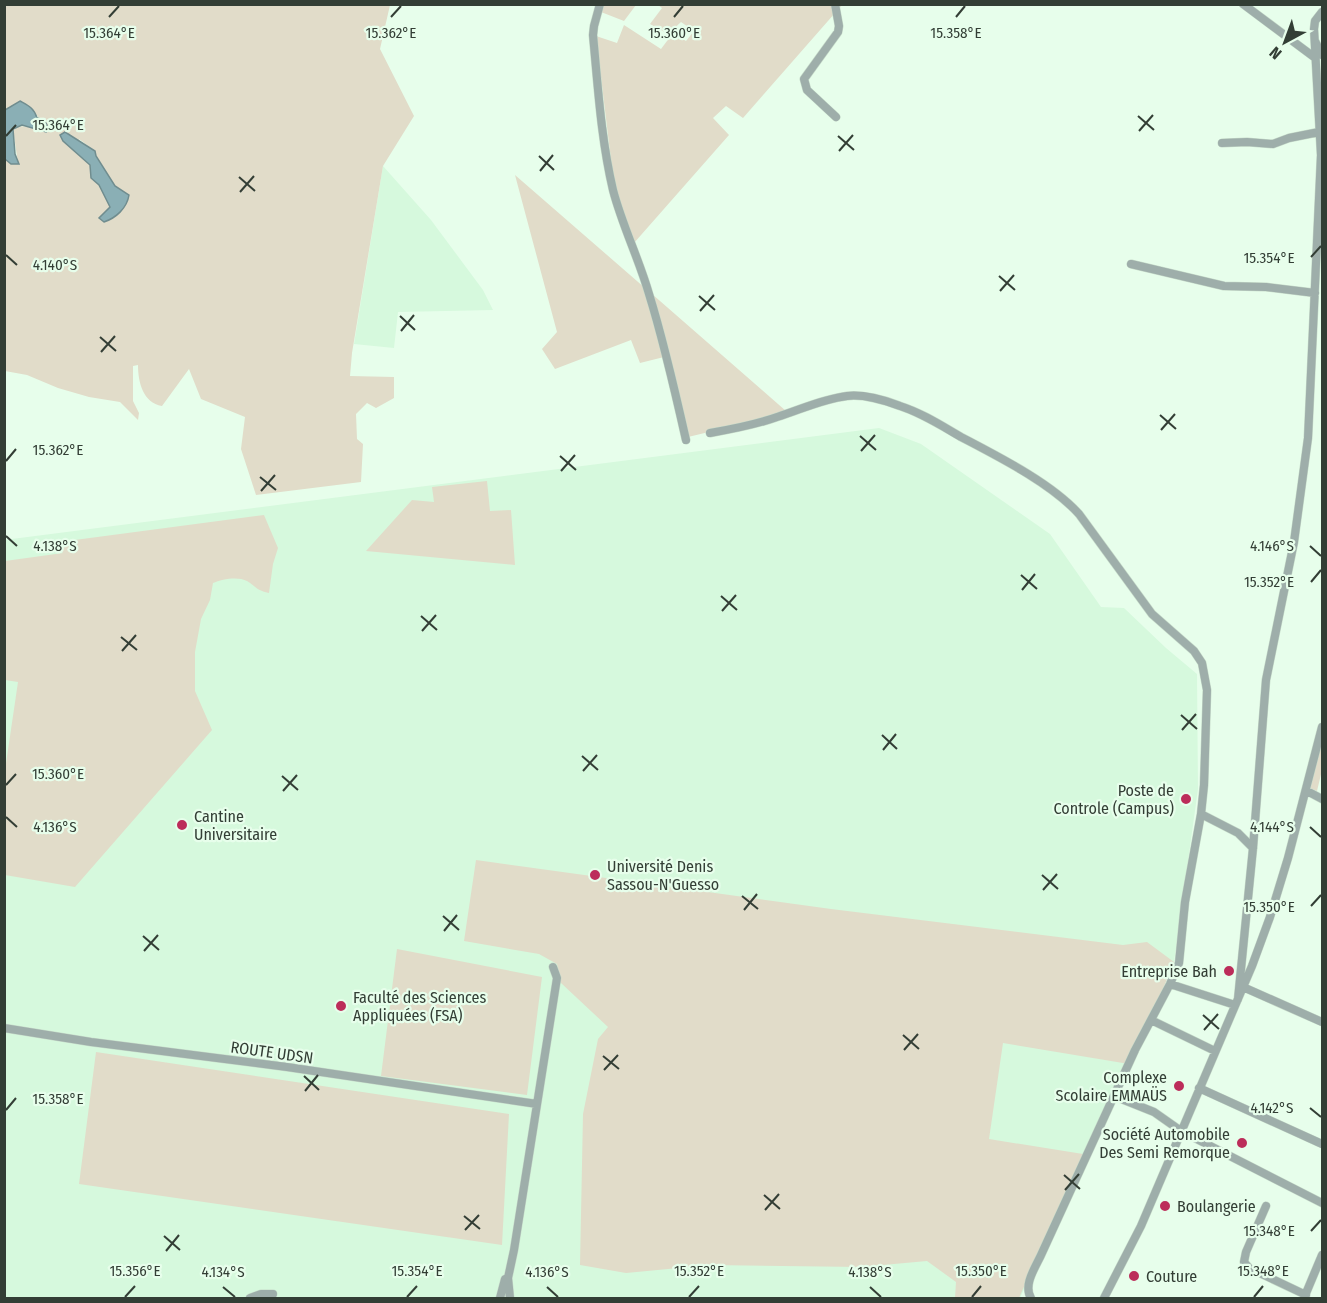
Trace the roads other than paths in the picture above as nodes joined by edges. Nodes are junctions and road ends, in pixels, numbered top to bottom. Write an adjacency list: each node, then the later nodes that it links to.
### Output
1 (600, 4): 13 (street)
2 (835, 4): 6 (street)
3 (1243, 4): 5 (street)
4 (1323, 12): 5 (street)
5 (1318, 56): 7 (street)
6 (836, 117)
7 (1319, 132): 8 (street); 10 (street)
8 (1222, 143)
9 (1131, 264): 11 (street)
10 (1319, 283): 11 (street)
11 (1315, 292): 18 (street)
12 (710, 433): 17 (street)
13 (686, 440)
14 (1323, 727): 15 (street)
15 (1306, 791): 16 (street); 21 (street)
16 (1323, 799)
17 (1201, 814): 18 (street); 20 (street)
18 (1253, 848): 22 (street)
19 (553, 967): 29 (street)
20 (1170, 984): 22 (street); 23 (street)
21 (1243, 987): 22 (street); 24 (street)
22 (1237, 1002): 26 (street)
23 (1150, 1020): 26 (street); 28 (street)
24 (1323, 1022)
25 (4, 1028): 29 (street, ROUTE UDSN)
26 (1215, 1051): 27 (street)
27 (1199, 1088): 30 (street); 31 (street)
28 (1114, 1096): 30 (street); 41 (street)
29 (537, 1104): 35 (street)
30 (1181, 1131): 32 (street); 42 (street)
31 (1323, 1144)
32 (1323, 1203)
33 (1266, 1206): 37 (street)
34 (1323, 1255): 37 (street)
35 (508, 1278): 39 (street); 40 (street)
36 (273, 1294): 38 (street)
37 (1305, 1297)
38 (250, 1299)
39 (500, 1299)
40 (510, 1299)
41 (1031, 1299)
42 (1104, 1299)

